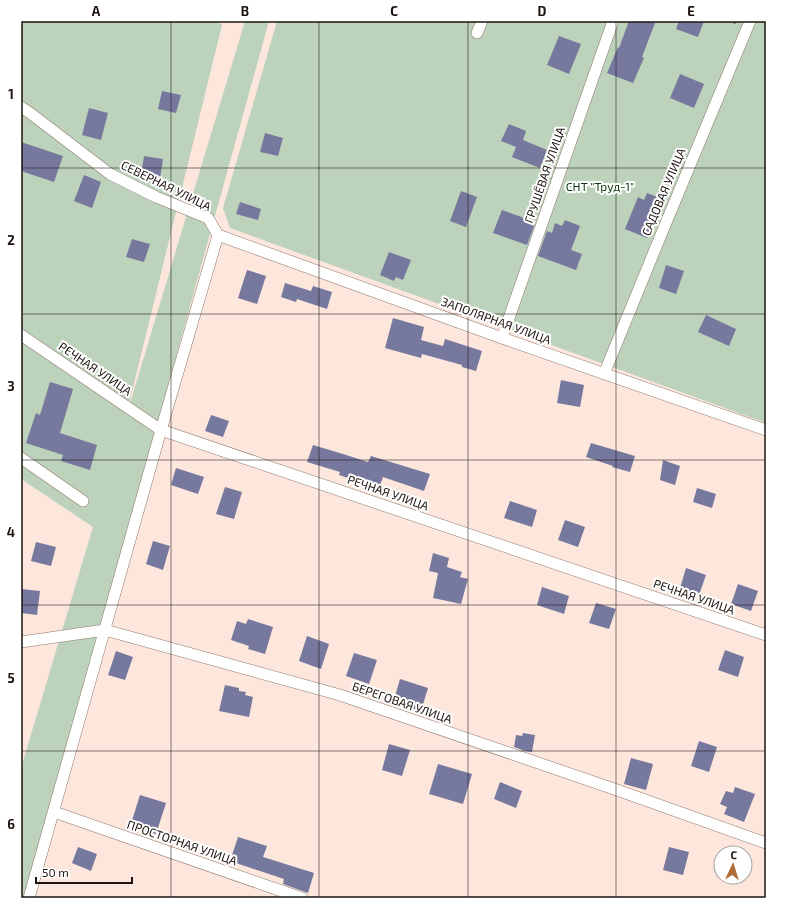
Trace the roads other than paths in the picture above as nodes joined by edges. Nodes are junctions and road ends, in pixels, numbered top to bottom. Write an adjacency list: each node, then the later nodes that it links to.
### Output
1 (482, 21): 4 (street)
2 (613, 21): 8 (street, ГРУШЁВАЯ УЛИЦА)
3 (750, 21): 9 (street, САДОВАЯ УЛИЦА)
4 (477, 32)
5 (21, 108): 6 (street, СЕВЕРНАЯ УЛИЦА)
6 (218, 235): 8 (street, ЗАПОЛЯРНАЯ УЛИЦА); 10 (street)
7 (21, 335): 10 (street, РЕЧНАЯ УЛИЦА)
8 (502, 338): 9 (street, ЗАПОЛЯРНАЯ УЛИЦА)
9 (604, 374): 11 (street, ЗАПОЛЯРНАЯ УЛИЦА)
10 (161, 430): 14 (street); 15 (street, РЕЧНАЯ УЛИЦА)
11 (766, 430)
12 (21, 458): 13 (street)
13 (83, 501)
14 (105, 630): 16 (street, БЕРЕГОВАЯ УЛИЦА); 17 (street); 18 (street, БЕРЕГОВАЯ УЛИЦА)
15 (766, 636)
16 (21, 642)
17 (54, 812): 19 (street); 20 (street, ПРОСТОРНАЯ УЛИЦА)
18 (766, 843)
19 (29, 898)
20 (302, 898)

